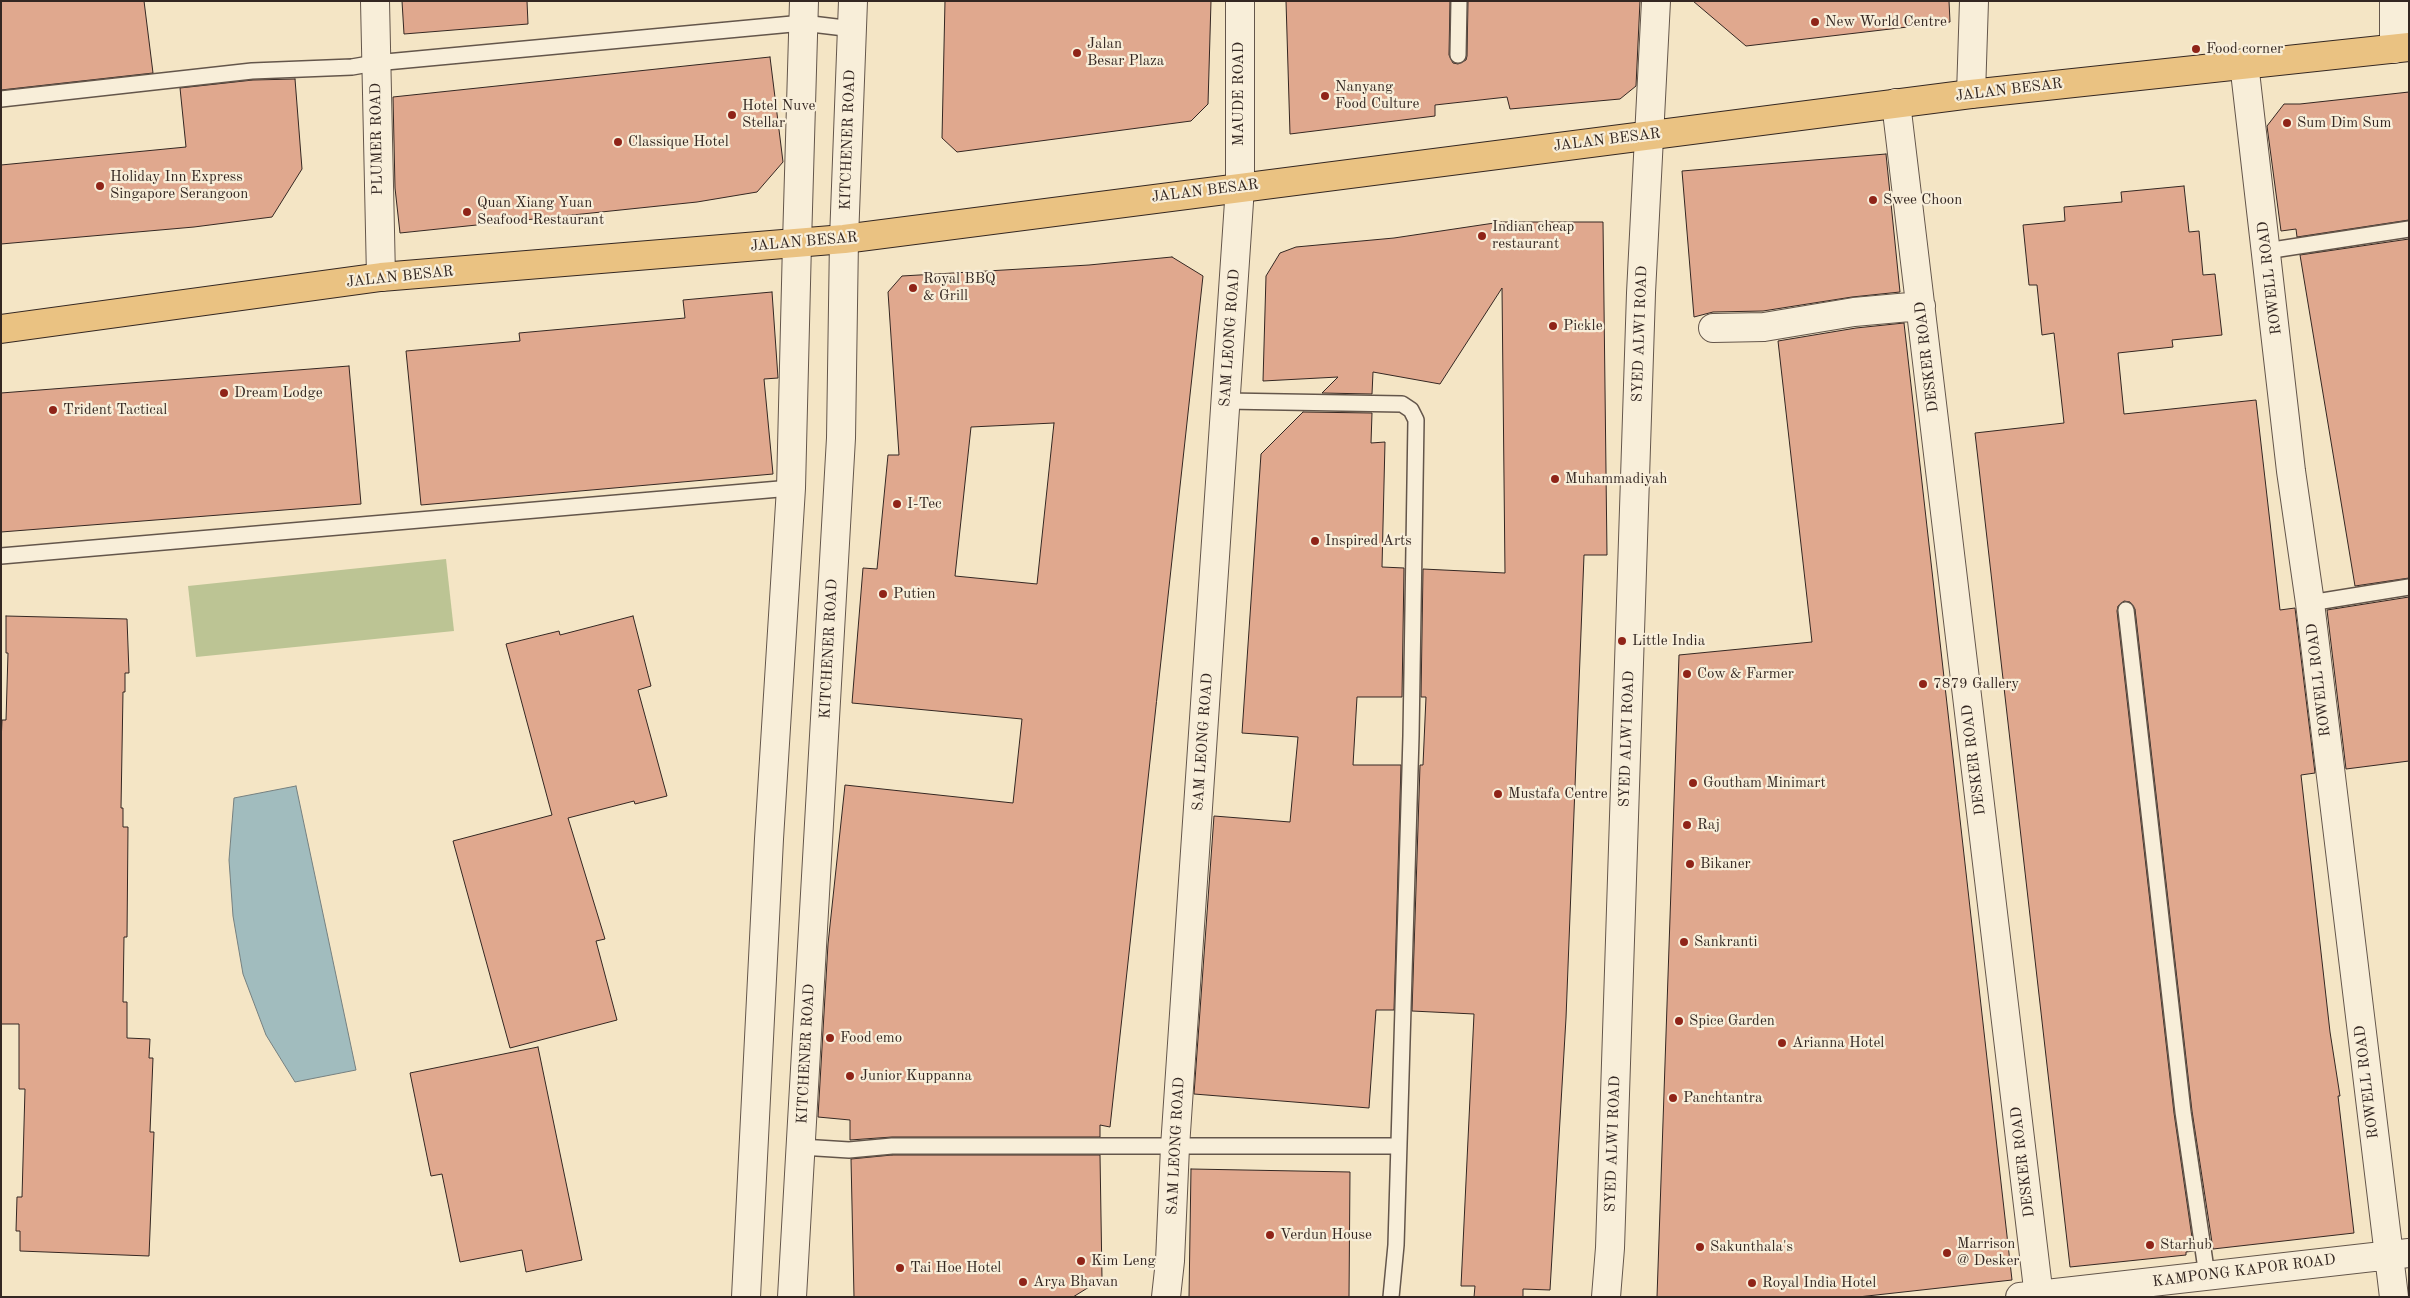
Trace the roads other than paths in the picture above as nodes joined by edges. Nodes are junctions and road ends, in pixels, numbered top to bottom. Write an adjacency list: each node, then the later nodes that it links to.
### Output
1 (375, 1): 12 (street, PLUMER ROAD)
2 (853, 1): 9 (street, KITCHENER ROAD)
3 (1240, 1): 18 (street, MAUDE ROAD)
4 (1459, 1): 11 (lane)
5 (1656, 1): 17 (street, SYED ALWI ROAD)
6 (1974, 1): 14 (street)
7 (2394, 1): 10 (street)
8 (803, 12): 9 (lane); 12 (lane); 21 (street)
9 (853, 29): 20 (street, KITCHENER ROAD)
10 (2402, 48): 13 (main road, JALAN BESAR)
11 (1458, 55)
12 (375, 63): 15 (lane); 23 (street, PLUMER ROAD)
13 (2244, 63): 14 (main road, JALAN BESAR); 22 (street, ROWELL ROAD)
14 (1971, 94): 16 (main road, JALAN BESAR)
15 (1, 99)
16 (1896, 103): 17 (main road, JALAN BESAR); 24 (street, DESKER ROAD)
17 (1648, 136): 18 (main road, JALAN BESAR); 43 (street, SYED ALWI ROAD)
18 (1240, 187): 20 (main road, JALAN BESAR); 27 (street, SAM LEONG ROAD)
19 (2409, 228): 22 (lane)
20 (844, 239): 21 (main road, JALAN BESAR); 34 (street, KITCHENER ROAD)
21 (797, 243): 23 (main road, JALAN BESAR); 28 (street)
22 (2266, 251): 31 (street, ROWELL ROAD)
23 (380, 277): 26 (main road, JALAN BESAR)
24 (1921, 306): 25 (street); 38 (street, DESKER ROAD)
25 (1713, 328)
26 (1, 329)
27 (1226, 401): 33 (lane); 35 (street, SAM LEONG ROAD)
28 (791, 488): 29 (lane); 39 (street)
29 (1, 556)
30 (2409, 587): 31 (lane)
31 (2310, 603): 36 (street, ROWELL ROAD)
32 (2126, 610): 37 (lane)
33 (1399, 1146): 35 (lane); 42 (lane)
34 (801, 1147): 35 (lane); 40 (street, KITCHENER ROAD)
35 (1175, 1147): 41 (street, SAM LEONG ROAD)
36 (2398, 1254): 37 (street, KAMPONG KAPOR ROAD); 44 (street, ROWELL ROAD)
37 (2207, 1276): 38 (street, KAMPONG KAPOR ROAD)
38 (2032, 1296)
39 (746, 1297)
40 (792, 1297)
41 (1166, 1297)
42 (1391, 1297)
43 (1606, 1297)
44 (2394, 1297)

